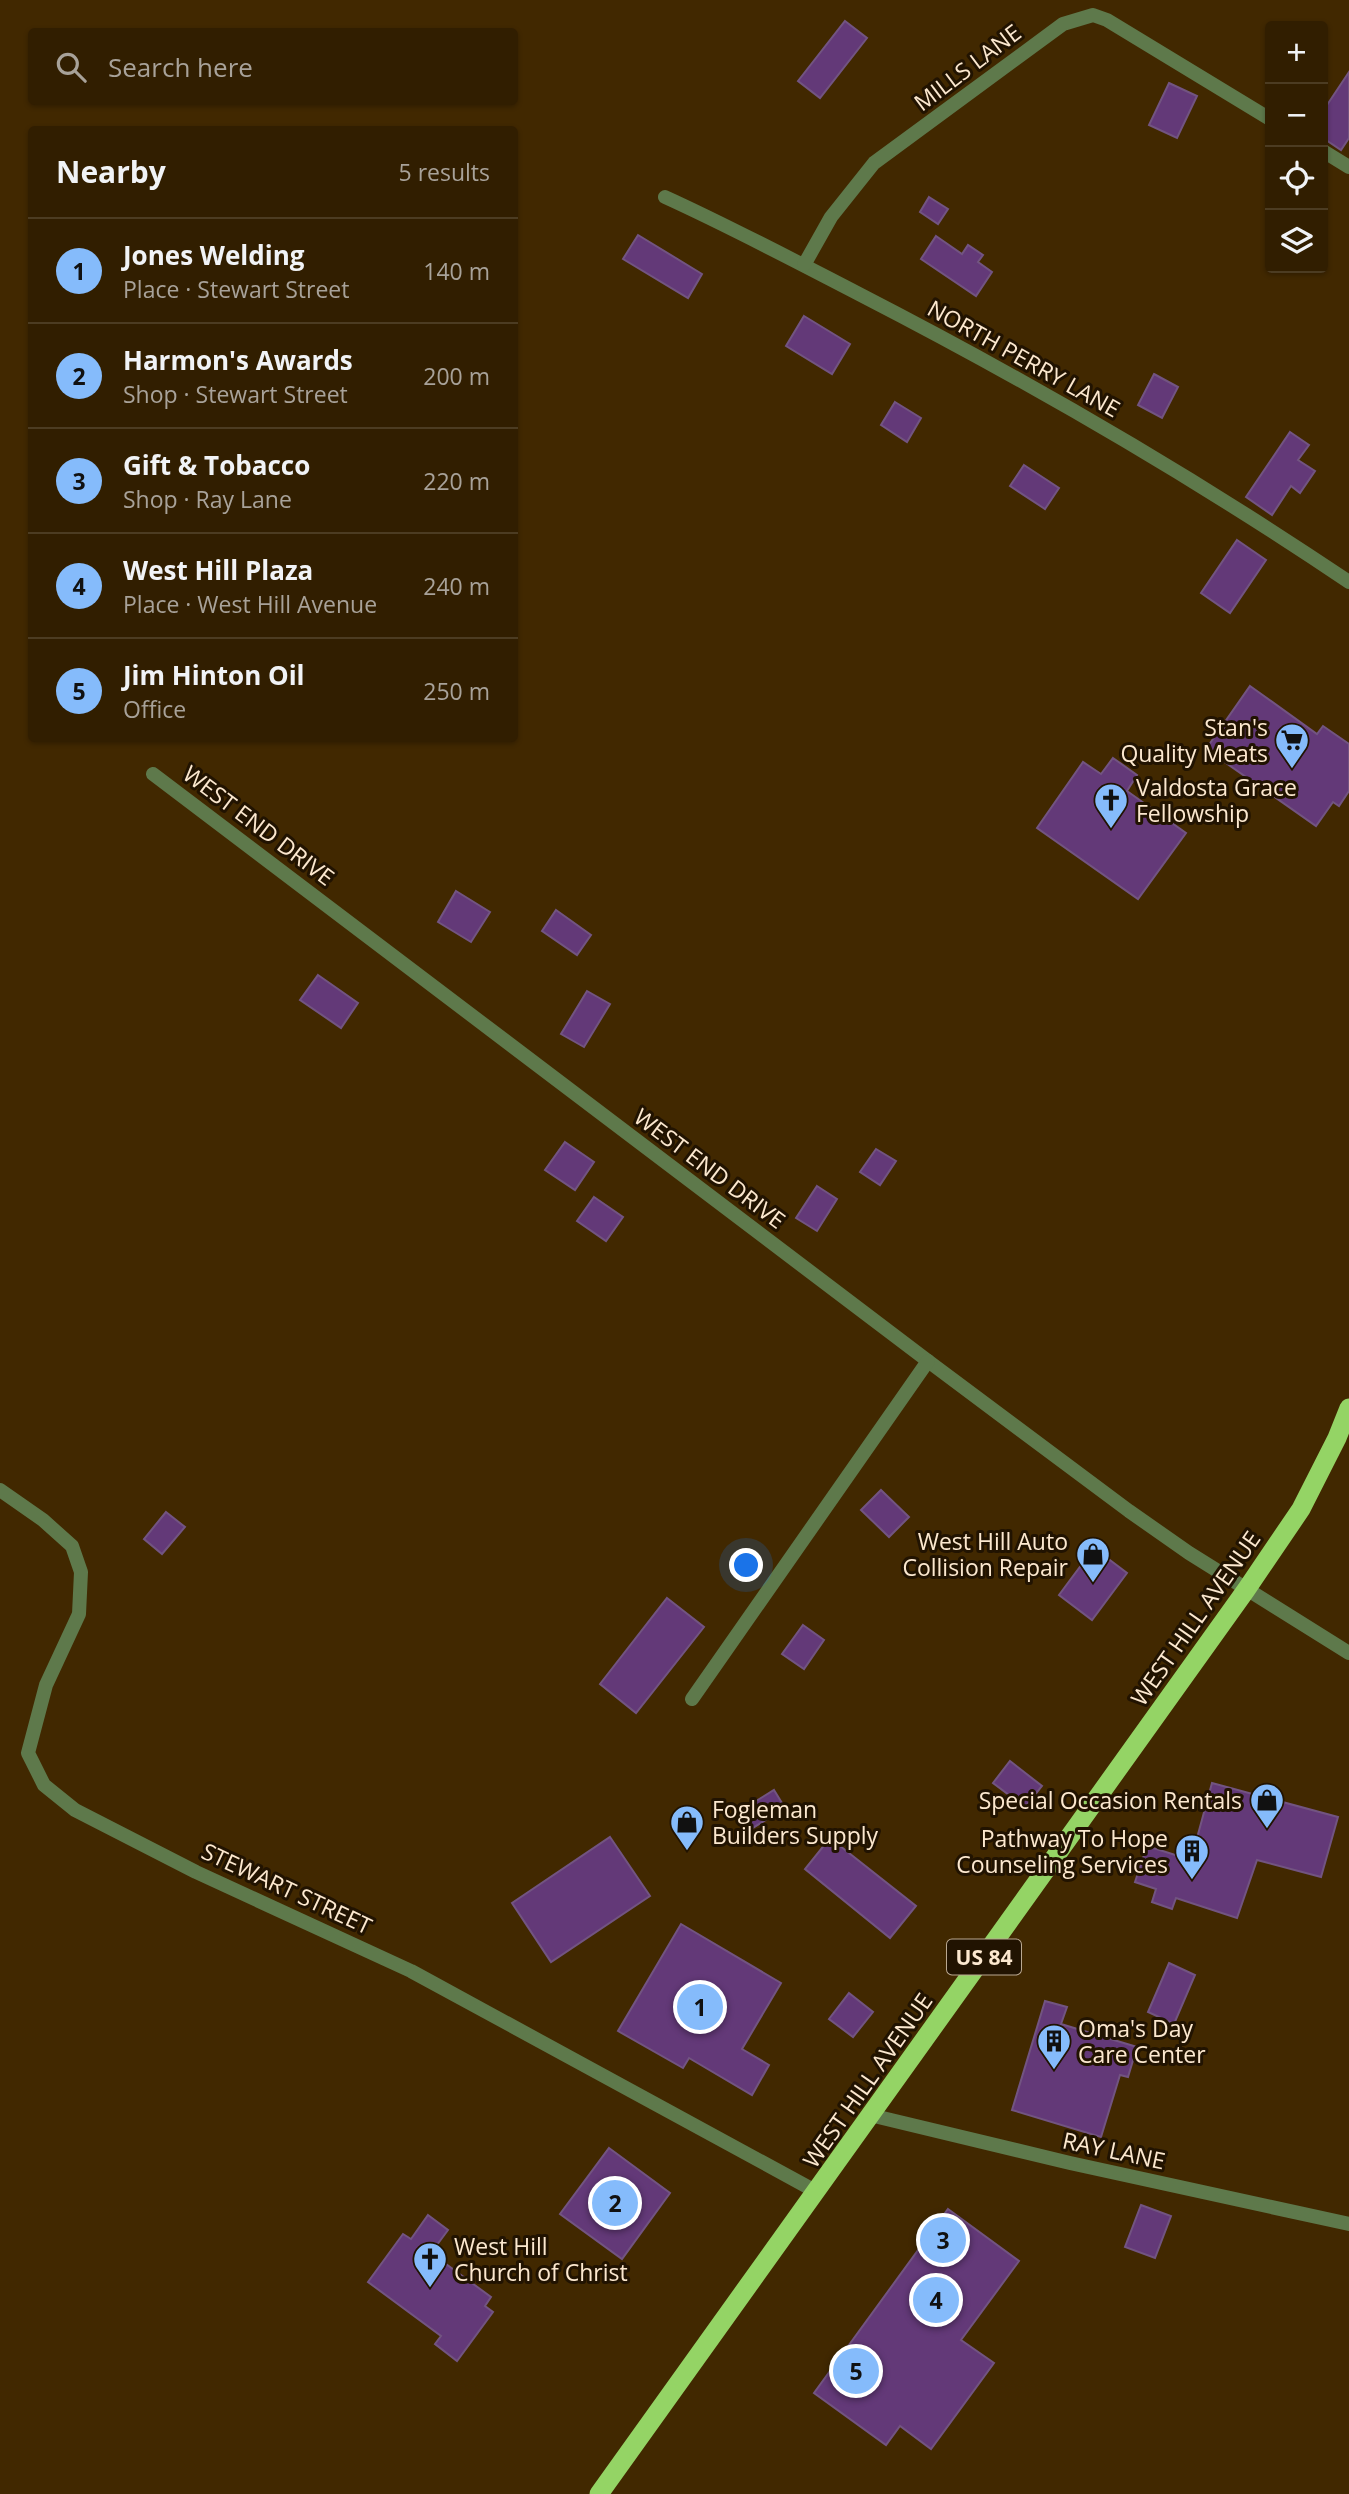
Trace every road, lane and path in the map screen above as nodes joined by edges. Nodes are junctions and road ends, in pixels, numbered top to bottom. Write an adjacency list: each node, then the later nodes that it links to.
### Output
1 (1265, 116): 5 (street, MILLS LANE)
2 (1328, 154): 3 (street)
3 (1349, 167)
4 (665, 197): 5 (street, NORTH PERRY LANE)
5 (804, 265): 6 (street, NORTH PERRY LANE)
6 (1349, 582)
7 (153, 774): 8 (street, WEST END DRIVE)
8 (928, 1361): 11 (street, WEST END DRIVE); 13 (street)
9 (1349, 1408): 11 (highway, WEST HILL AVENUE / US 84)
10 (0, 1490): 15 (street, STEWART STREET)
11 (1247, 1590): 12 (street, WEST END DRIVE); 14 (highway, WEST HILL AVENUE / US 84)
12 (1349, 1653)
13 (692, 1699)
14 (870, 2115): 15 (highway, WEST HILL AVENUE / US 84); 16 (street, RAY LANE)
15 (817, 2192): 17 (highway, WEST HILL AVENUE / US 84)
16 (1349, 2224)
17 (599, 2494)

